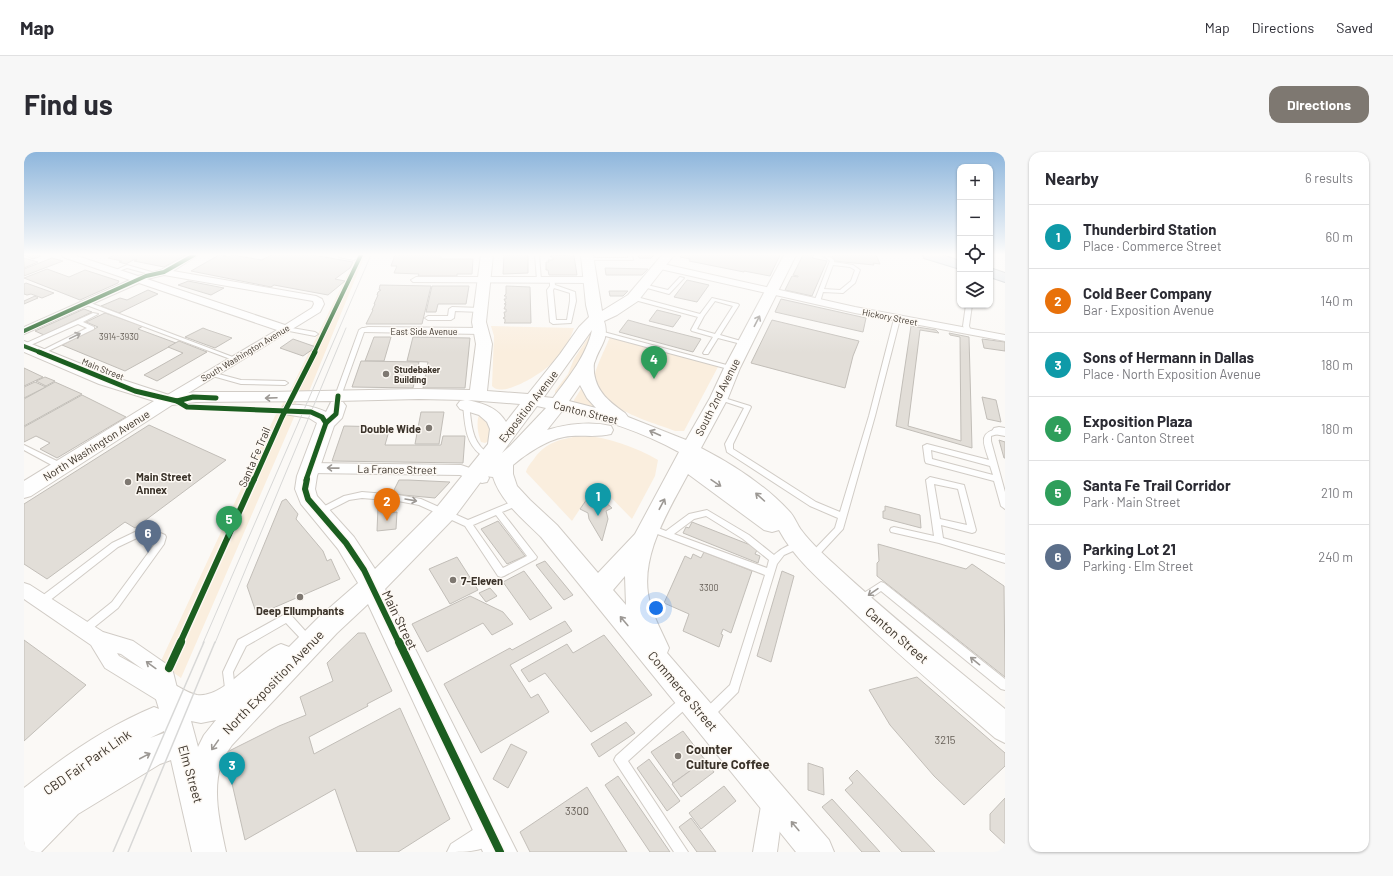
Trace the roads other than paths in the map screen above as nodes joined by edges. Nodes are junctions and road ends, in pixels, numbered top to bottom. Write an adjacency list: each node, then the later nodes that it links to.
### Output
1 (121, 288): 19 (street)
2 (161, 288): 28 (street)
3 (249, 288): 28 (street, South Washington Avenue)
4 (483, 288): 21 (main road)
5 (551, 288): 6 (lane)
6 (563, 288)
7 (592, 288): 27 (main road)
8 (596, 288): 17 (main road)
9 (642, 288): 17 (main road)
10 (650, 288): 11 (lane)
11 (672, 288)
12 (753, 288): 16 (street, Hickory Street)
13 (774, 288): 16 (main road, South 2nd Avenue)
14 (846, 288): 15 (lane)
15 (822, 290): 18 (lane)
16 (772, 292): 18 (street, Hickory Street); 35 (main road, South 2nd Avenue, one-way to 16)
17 (631, 300): 23 (lane); 27 (main road)
18 (817, 302): 25 (street, Hickory Street)
19 (86, 303): 36 (street); 39 (lane)
20 (969, 308): 31 (lane)
21 (481, 310): 24 (lane); 30 (main road)
22 (95, 314): 26 (lane)
23 (701, 316): 33 (lane); 33 (lane)
24 (428, 318)
25 (897, 319): 31 (street, Hickory Street); 69 (lane)
26 (78, 322): 36 (lane); 36 (lane, one-way to 26)
27 (598, 326): 38 (main road, Exposition Avenue); 40 (main road, Exposition Avenue); 41 (lane)
28 (286, 329): 32 (lane); 39 (street, South Washington Avenue)
29 (368, 330): 30 (street, East Side Avenue); 47 (lane)
30 (480, 331): 45 (main road)
31 (968, 331): 34 (street, Hickory Street)
32 (315, 334)
33 (717, 336): 35 (lane); 37 (lane)
34 (1005, 338)
35 (745, 343): 41 (main road, South 2nd Avenue)
36 (28, 346): 46 (main road, Main Street)
37 (706, 353)
38 (566, 357): 45 (main road); 48 (main road, Exposition Avenue)
39 (235, 359): 42 (street, South Washington Avenue)
40 (586, 362): 50 (main road, Exposition Avenue); 52 (main road)
41 (732, 368): 44 (main road, South 2nd Avenue)
42 (211, 374): 43 (lane); 46 (street, South Washington Avenue)
43 (285, 383)
44 (719, 398): 57 (main road, South 2nd Avenue); 69 (lane)
45 (480, 399): 47 (main road, Canton Street); 48 (main road, Canton Street); 48 (main road, Canton Street); 56 (main road); 56 (lane)
46 (173, 400): 47 (main road, Main Street, one-way to 46); 49 (main road, Main Street); 59 (main road, North Washington Avenue)
47 (338, 401): 49 (main road, Main Street); 51 (main road, Main Street)
48 (529, 405): 50 (main road, Canton Street); 56 (main road, Exposition Avenue)
49 (290, 410): 51 (main road)
50 (554, 410): 52 (main road, Canton Street); 53 (main road, Canton Street); 56 (main road, Exposition Avenue)
51 (326, 423): 60 (main road, Main Street)
52 (630, 424): 57 (main road, Canton Street, one-way to 52)
53 (604, 430): 56 (main road); 57 (main road, Canton Street)
54 (1002, 432): 58 (lane)
55 (24, 447): 59 (lane)
56 (501, 454): 61 (main road, Exposition Avenue); 64 (main road, Commerce Street); 73 (main road, Commerce Street)
57 (687, 456): 74 (main road, South 2nd Avenue, one-way to 57); 76 (main road, Canton Street)
58 (993, 464): 62 (lane); 62 (lane)
59 (62, 467): 63 (main road, North Washington Avenue)
60 (310, 468): 61 (street, La France Street, one-way to 60); 67 (main road, Main Street)
61 (479, 476): 68 (main road, Exposition Avenue)
62 (997, 479): 65 (lane)
63 (24, 490)
64 (519, 502): 66 (lane); 73 (main road, Commerce Street)
65 (1005, 506)
66 (497, 511): 71 (lane); 71 (lane)
67 (320, 512): 68 (lane, one-way to 68); 80 (main road, Main Street)
68 (445, 514): 71 (lane); 80 (main road, Exposition Avenue)
69 (842, 516): 76 (lane)
70 (936, 521): 70 (lane); 75 (lane)
71 (468, 524)
72 (894, 530): 75 (lane)
73 (549, 531): 82 (main road, Commerce Street)
74 (654, 534): 78 (lane); 79 (lane); 82 (main road, South 2nd Avenue); 87 (main road, South 2nd Avenue)
75 (939, 540): 77 (lane)
76 (803, 546): 78 (lane); 83 (main road, Canton Street)
77 (1005, 559)
78 (775, 560): 79 (lane)
79 (770, 573): 91 (lane)
80 (372, 587): 85 (main road, North Exposition Avenue); 99 (main road, Main Street)
81 (24, 590): 84 (street)
82 (598, 590): 87 (main road, Commerce Street, one-way to 82)
83 (858, 601): 88 (lane, one-way to 83); 93 (main road, Canton Street)
84 (41, 602): 86 (street); 86 (lane)
85 (317, 631): 89 (main road); 89 (lane); 98 (main road, North Exposition Avenue, one-way to 98)
86 (91, 635): 90 (street)
87 (667, 672): 91 (main road, Commerce Street)
88 (1005, 685)
89 (236, 693): 90 (main road)
90 (169, 696): 92 (main road, CBD Fair Park Link); 94 (main road, Elm Street)
91 (697, 708): 95 (main road, Commerce Street); 103 (lane)
92 (154, 721): 96 (main road, CBD Fair Park Link); 97 (main road, CBD Fair Park Link)
93 (1005, 728)
94 (182, 741): 96 (main road, CBD Fair Park Link, one-way to 94); 98 (main road, Elm Street)
95 (773, 799): 104 (street); 105 (main road, Commerce Street, one-way to 95)
96 (67, 803): 100 (main road, CBD Fair Park Link)
97 (24, 809)
98 (202, 817): 101 (main road, Elm Street)
99 (495, 842): 102 (street)
100 (24, 845)
101 (209, 852)
102 (459, 852)
103 (682, 852)
104 (765, 852)
105 (817, 852)

